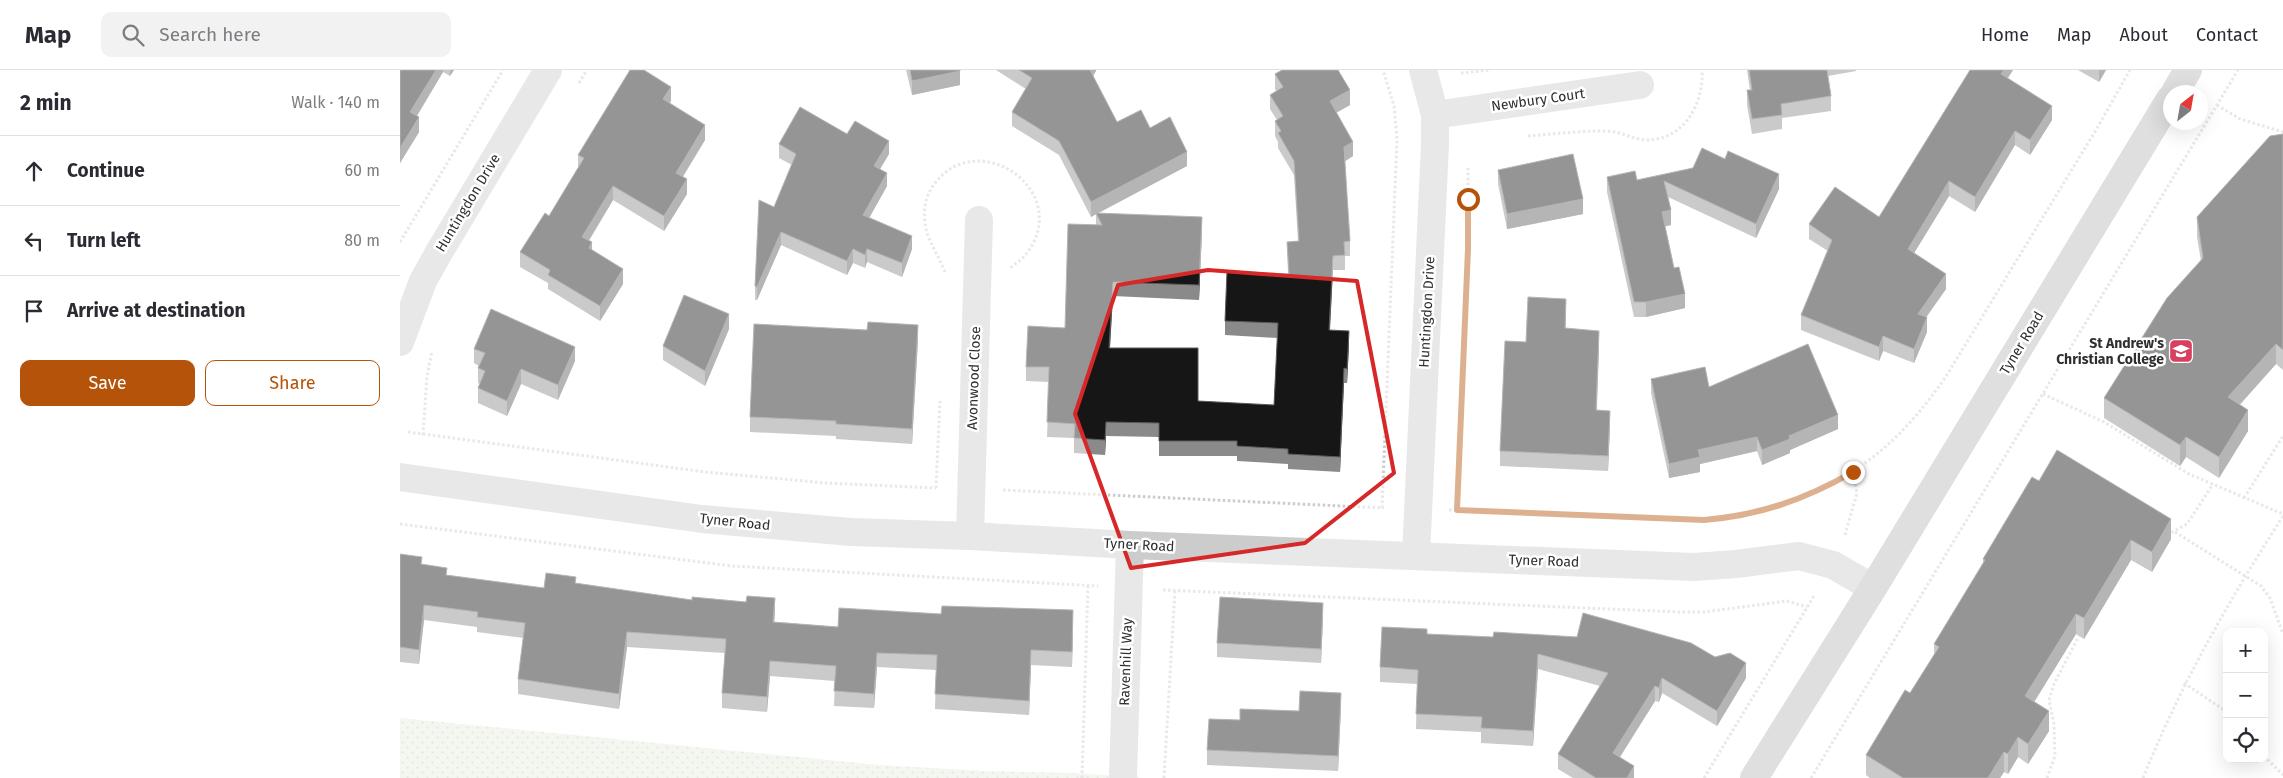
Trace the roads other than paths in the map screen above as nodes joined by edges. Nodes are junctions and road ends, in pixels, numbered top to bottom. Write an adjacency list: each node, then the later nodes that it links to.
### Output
1 (548, 70): 9 (street, Huntingdon Drive)
2 (1423, 70): 7 (street, Huntingdon Drive)
3 (2188, 70): 5 (main road)
4 (1640, 85): 7 (street, Newbury Court)
5 (2179, 85)
6 (2163, 111): 14 (main road, Tyner Road)
7 (1435, 114): 13 (street, Huntingdon Drive)
8 (980, 220): 11 (street, Avonwood Close)
9 (400, 342)
10 (400, 477): 11 (street, Tyner Road)
11 (970, 536): 12 (street, Tyner Road)
12 (1130, 545): 13 (street, Tyner Road); 16 (street, Ravenhill Way)
13 (1416, 556): 14 (street, Tyner Road)
14 (1874, 588): 15 (main road, Tyner Road)
15 (1761, 772)
16 (1123, 778)

